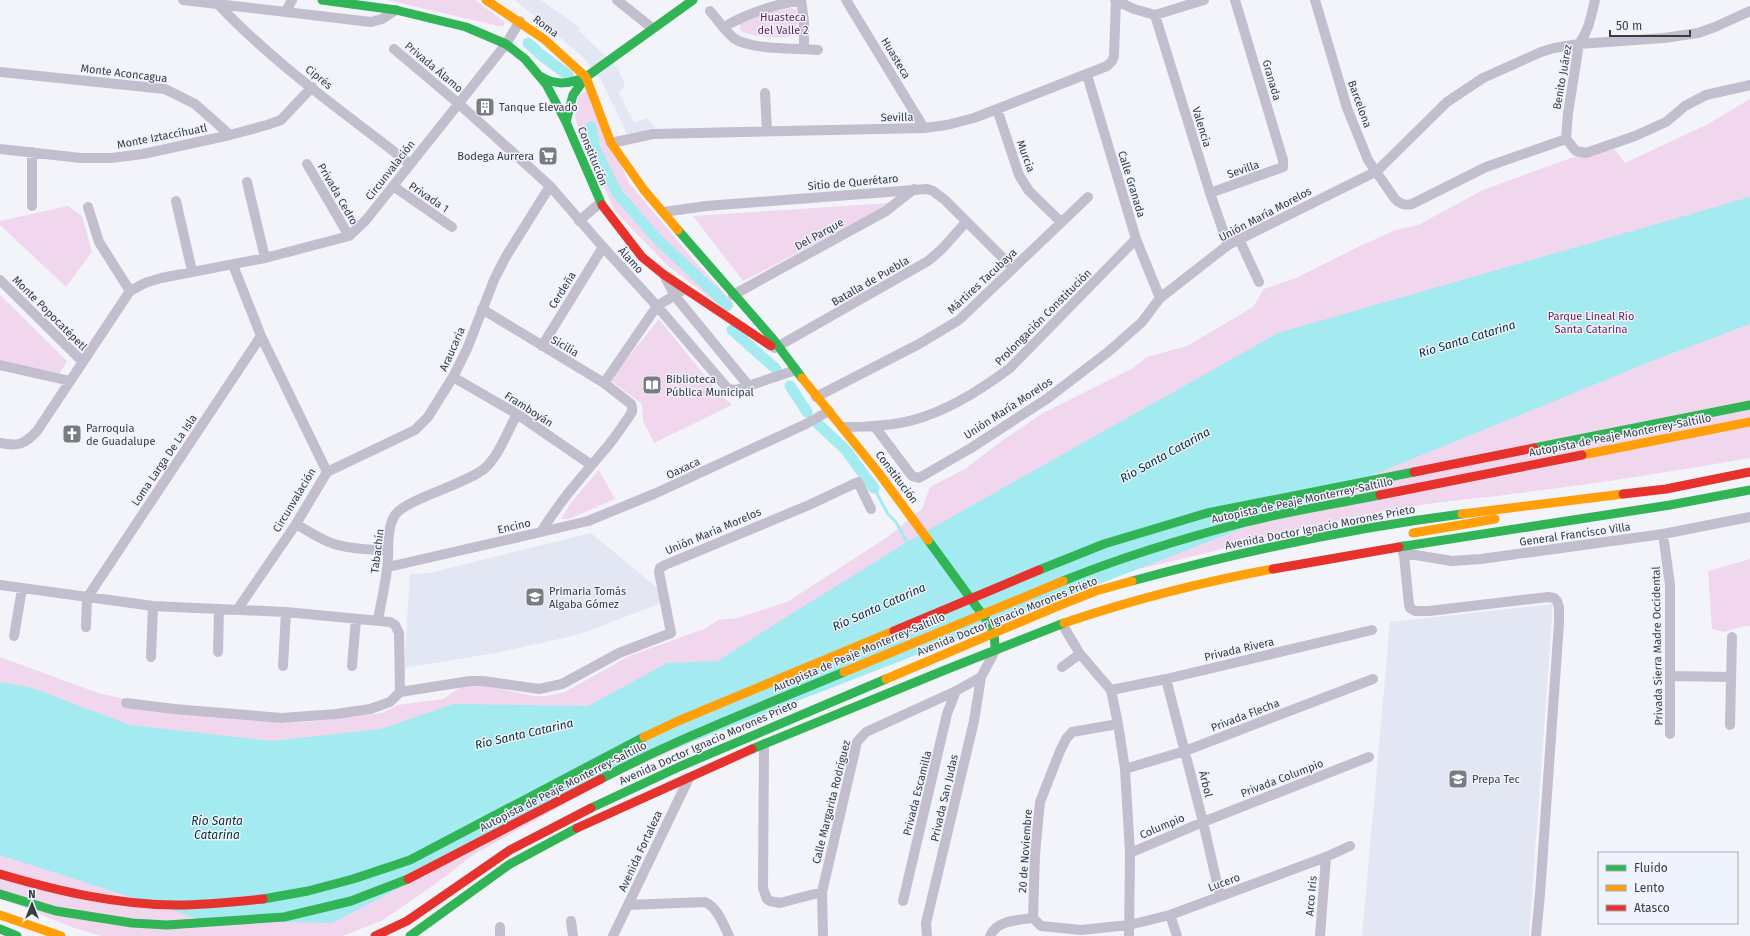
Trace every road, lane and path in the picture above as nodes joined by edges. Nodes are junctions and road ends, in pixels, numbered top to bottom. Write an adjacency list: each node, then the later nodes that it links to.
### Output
1 (184, 0): 16 (street)
2 (292, 0): 18 (street)
3 (322, 0): 17 (main road, Constitución)
4 (486, 0): 22 (main road, Roma)
5 (617, 0): 24 (street)
6 (801, 0): 14 (street); 28 (street)
7 (846, 0): 40 (street, Huasteca)
8 (1204, 0): 21 (street)
9 (1235, 0): 49 (street, Granada)
10 (1315, 0): 50 (street, Barcelona)
11 (1594, 0): 26 (street, Benito Juárez)
12 (690, 1): 24 (main road)
13 (1116, 1): 21 (street); 31 (street, Sevilla)
14 (784, 2): 15 (street)
15 (771, 3): 23 (street)
16 (217, 4): 18 (street); 35 (street, Ciprés)
17 (396, 10): 18 (street); 25 (main road, Constitución)
18 (286, 11)
19 (710, 11): 23 (street)
20 (1750, 11): 26 (street, Unión María Morelos)
21 (1155, 15): 55 (street, Valencia)
22 (520, 21): 25 (street, Circunvalación); 33 (main road, Roma)
23 (724, 27): 28 (street)
24 (652, 28): 33 (main road)
25 (506, 44): 32 (main road, Constitución); 37 (street, Circunvalación)
26 (1579, 44): 43 (street, Benito Juárez); 50 (street, Unión María Morelos)
27 (394, 49): 37 (street, Privada Álamo)
28 (804, 49): 29 (street)
29 (818, 50)
30 (0, 72): 42 (street, Monte Aconcagua)
31 (1087, 75): 38 (street, Sevilla); 67 (street, Calle Granada)
32 (540, 76): 33 (main road); 39 (main road, Constitución)
33 (586, 77): 39 (main road); 44 (main road, Constitución)
34 (1750, 85): 43 (street)
35 (312, 87): 42 (street, Monte Iztaccíhuatl); 48 (street, Ciprés)
36 (765, 92): 41 (street)
37 (458, 103): 48 (street, Circunvalación); 53 (street, Álamo)
38 (997, 109): 40 (street, Sevilla); 64 (street, Murcia)
39 (566, 122): 58 (main road, Constitución)
40 (924, 128): 41 (street, Sevilla)
41 (767, 131): 44 (street, Sevilla)
42 (230, 135): 46 (street, Monte Iztaccíhuatl)
43 (1566, 139): 50 (street, Barcelona)
44 (611, 143): 61 (main road, Constitución)
45 (0, 149): 46 (street, Monte Iztaccíhuatl)
46 (32, 152): 59 (street)
47 (307, 164): 66 (street, Privada Cedro)
48 (410, 164): 52 (street, Circunvalación)
49 (1283, 167): 55 (street, Sevilla)
50 (1377, 171): 68 (street, Unión María Morelos)
51 (247, 182): 71 (street)
52 (393, 186): 65 (street, Privada 1); 66 (street, Circunvalación)
53 (550, 186): 62 (street, Álamo); 85 (street, Araucaria)
54 (914, 190): 61 (street, Sitio de Querétaro); 63 (street, Sitio de Querétaro); 80 (street, Del Parque)
55 (1210, 193): 69 (street, Valencia)
56 (1088, 197): 64 (street, Mártires Tacubaya)
57 (176, 201): 74 (street)
58 (600, 203): 62 (street); 75 (main road, Constitución)
59 (32, 206)
60 (88, 206): 79 (street)
61 (664, 212): 80 (main road, Constitución)
62 (579, 221): 70 (street, Álamo)
63 (966, 222): 73 (street, Sitio de Querétaro); 89 (street, Batalla de Puebla)
64 (1061, 222): 73 (street, Mártires Tacubaya)
65 (452, 227)
66 (349, 236): 71 (street, Circunvalación)
67 (1136, 239): 82 (street, Calle Granada); 104 (street, Prolongación Constitución)
68 (1239, 239): 69 (street, Unión María Morelos); 77 (street)
69 (1228, 245): 82 (street, Unión María Morelos)
70 (602, 247): 84 (street, Álamo); 88 (street, Cerdeña)
71 (265, 258): 72 (street, Circunvalación)
72 (233, 264): 74 (street, Circunvalación); 87 (street, Circunvalación)
73 (1013, 268): 97 (street, Mártires Tacubaya)
74 (192, 271): 79 (street, Circunvalación)
75 (663, 274): 78 (main road, Constitución); 81 (street)
76 (0, 280): 90 (street, Monte Popocatépetl)
77 (1259, 282)
78 (684, 288): 81 (street); 86 (main road, Constitución)
79 (130, 291): 90 (street)
80 (733, 295): 83 (main road, Constitución)
81 (675, 296): 84 (street); 96 (street)
82 (1160, 298): 104 (street, Unión María Morelos)
83 (741, 304): 86 (main road); 89 (main road, Constitución)
84 (657, 306): 95 (street); 96 (street, Álamo)
85 (482, 309): 88 (street, Sicilia); 93 (street, Araucaria)
86 (726, 314): 89 (main road, Constitución)
87 (261, 336): 107 (street, Circunvalación); 121 (street, Loma Larga De La Isla)
88 (542, 346): 95 (street, Sicilia)
89 (779, 349): 92 (main road, Constitución)
90 (83, 362): 94 (street)
91 (0, 365): 94 (street)
92 (796, 370): 96 (street, Álamo); 97 (main road, Constitución)
93 (453, 377): 101 (street, Framboyán); 107 (street, Araucaria)
94 (70, 381): 105 (street)
95 (604, 383): 99 (street, Sicilia)
96 (748, 385)
97 (816, 397): 100 (main road, Constitución)
98 (1750, 405): 162 (main road, Autopista de Peaje Monterrey-Saltillo, bridge)
99 (632, 407): 106 (street, Encino)
100 (829, 411): 103 (main road, Constitución); 114 (street, Oaxaca)
101 (517, 414): 106 (street, Framboyán); 116 (street, Tabachín)
102 (1750, 422): 164 (main road, Autopista de Peaje Monterrey-Saltillo, bridge)
103 (844, 427): 104 (street, Prolongación Constitución); 131 (main road, Constitución, bridge)
104 (875, 427)
105 (0, 443)
106 (590, 464): 114 (street, Encino)
107 (327, 472): 113 (street, Circunvalación)
108 (1750, 472): 110 (main road, Avenida Doctor Ignacio Morones Prieto)
109 (1750, 490): 117 (main road)
110 (1519, 507): 117 (main road); 131 (main road, Avenida Doctor Ignacio Morones Prieto)
111 (872, 509): 148 (street, Unión María Morelos)
112 (1750, 517): 115 (street, General Francisco Villa)
113 (296, 524): 116 (street); 124 (street, Circunvalación)
114 (541, 532): 118 (street, Encino)
115 (1663, 534): 117 (street, General Francisco Villa); 141 (street, Privada Sierra Madre Occidental)
116 (388, 550): 118 (street, Tabachín)
117 (1403, 550): 128 (main road); 190 (street)
118 (388, 567): 127 (street, Tabachín)
119 (0, 585): 120 (street)
120 (22, 589): 121 (street); 132 (street)
121 (87, 598): 122 (street); 129 (street)
122 (153, 606): 123 (street); 137 (street)
123 (219, 610): 124 (street); 135 (street)
124 (238, 610): 125 (street)
125 (286, 612): 126 (street); 138 (street)
126 (356, 619): 127 (street); 139 (street)
127 (378, 620): 148 (street)
128 (1062, 624): 134 (main road); 136 (street)
129 (86, 627)
130 (1372, 630): 144 (street, Privada Rivera)
131 (994, 633): 134 (main road); 178 (main road, Avenida Doctor Ignacio Morones Prieto)
132 (14, 636)
133 (1732, 637): 143 (street)
134 (995, 651): 142 (street); 153 (main road)
135 (218, 652)
136 (1080, 654): 140 (street); 146 (street)
137 (151, 657)
138 (283, 666)
139 (352, 666)
140 (1062, 667)
141 (1670, 676): 143 (street); 152 (street, Privada Sierra Madre Occidental)
142 (981, 677): 147 (street, Calle Margarita Rodríguez); 185 (street, Privada San Judas)
143 (1731, 677): 151 (street)
144 (1166, 679): 146 (street, Privada Rivera); 154 (street, Árbol)
145 (1373, 679): 154 (street, Privada Flecha)
146 (1111, 690): 150 (street)
147 (956, 691): 163 (street, Calle Margarita Rodríguez); 166 (street, Privada Escamilla)
148 (400, 692): 149 (street)
149 (126, 703)
150 (1118, 724): 156 (street); 170 (street, 20 de Noviembre)
151 (1730, 725)
152 (1670, 734)
153 (764, 744): 157 (main road); 163 (street)
154 (1185, 750): 156 (street, Privada Flecha); 158 (street, Árbol)
155 (1369, 757): 158 (street, Privada Columpio)
156 (1125, 769): 160 (street)
157 (690, 776): 167 (street, Avenida Fortaleza); 179 (main road)
158 (1203, 822): 160 (street, Columpio); 165 (street, Árbol)
159 (1350, 846): 161 (street, Lucero)
160 (1130, 853): 173 (street)
161 (1326, 857): 165 (street, Lucero); 189 (street, Arco Iris)
162 (0, 874)
163 (822, 892): 184 (street, Calle Margarita Rodríguez)
164 (0, 894)
165 (1220, 896): 169 (street, Lucero)
166 (903, 901)
167 (628, 905): 172 (street, Avenida Fortaleza); 183 (street)
168 (0, 915): 177 (main road)
169 (1170, 915): 173 (street, Lucero); 188 (street)
170 (1033, 918): 175 (street, Lucero); 186 (street)
171 (571, 922): 180 (street)
172 (619, 922): 181 (street, Avenida Fortaleza); 182 (street)
173 (1129, 925): 175 (street, Lucero); 187 (street)
174 (0, 929): 176 (main road)
175 (1080, 933)
176 (17, 936)
177 (61, 936)
178 (375, 936)
179 (410, 936)
180 (573, 936)
181 (613, 936)
182 (622, 936)
183 (728, 936)
184 (823, 936)
185 (926, 936)
186 (990, 936)
187 (1129, 936)
188 (1177, 936)
189 (1320, 936)
190 (1536, 936)

